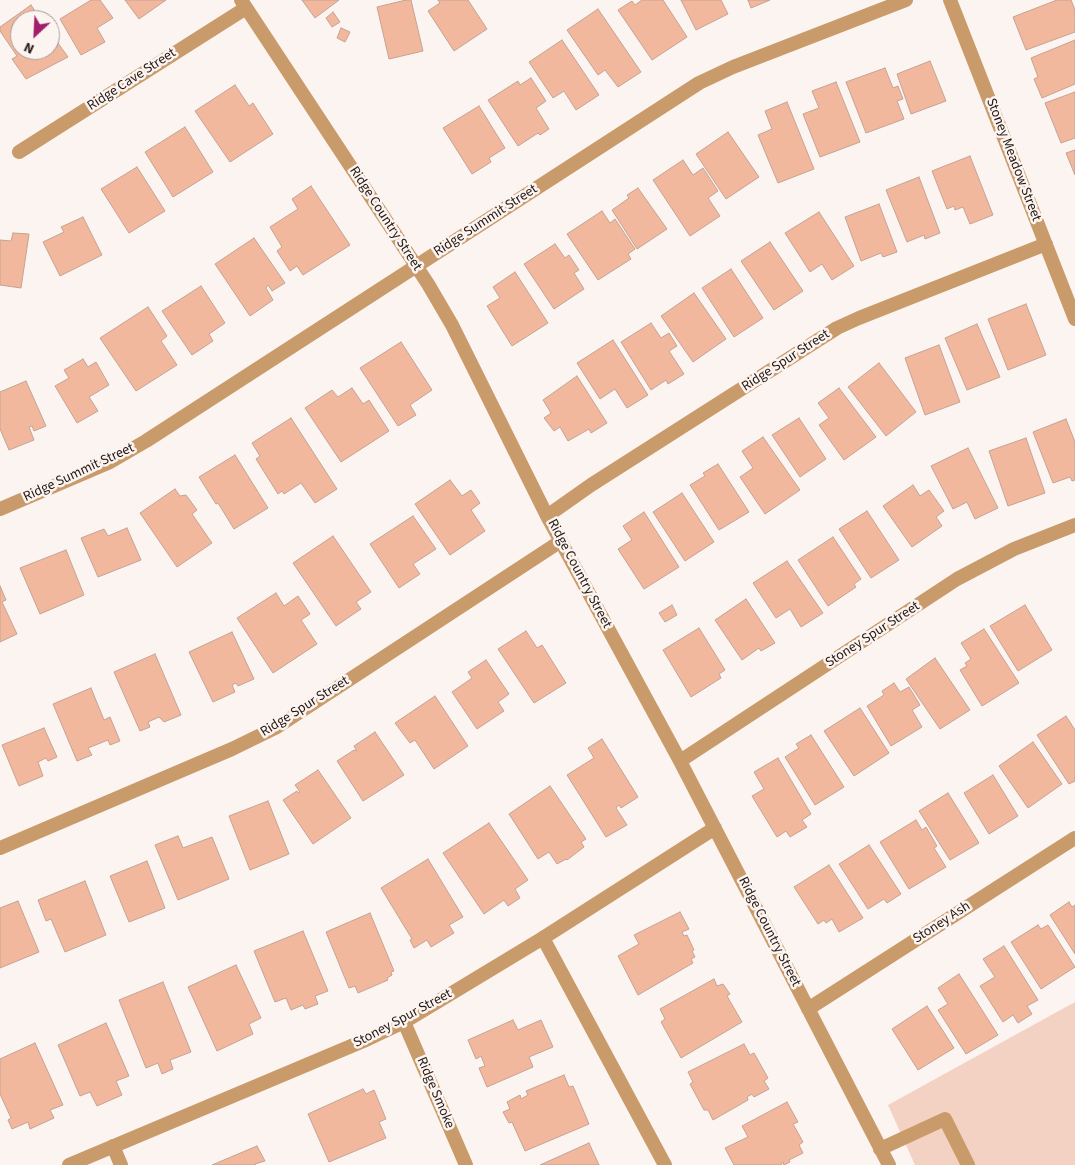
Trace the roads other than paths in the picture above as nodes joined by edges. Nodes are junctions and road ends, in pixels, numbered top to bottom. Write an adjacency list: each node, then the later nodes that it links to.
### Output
1 (906, 0): 6 (street, Ridge Summit Street)
2 (950, 0): 5 (street, Stoney Meadow Street)
3 (243, 4): 4 (street, Ridge Cave Street); 6 (street, Ridge Country Street)
4 (19, 152)
5 (1046, 244): 7 (street, Stoney Meadow Street); 9 (street, Ridge Spur Street)
6 (416, 266): 8 (street, Ridge Summit Street); 9 (street, Ridge Country Street)
7 (1075, 319)
8 (0, 509)
9 (547, 516): 11 (street, Ridge Country Street)
10 (1075, 525): 12 (street, Stoney Spur Street)
11 (561, 541): 12 (street, Ridge Country Street); 15 (street, Ridge Spur Street)
12 (680, 761): 13 (street, Ridge Country Street)
13 (715, 828): 16 (street, Stoney Spur Street); 17 (street, Ridge Country Street)
14 (1075, 838): 17 (street, Stoney Ash)
15 (0, 848)
16 (543, 938): 18 (street, Stoney Spur Street); 24 (street)
17 (808, 1009): 20 (street, Ridge Country Street)
18 (404, 1022): 19 (street, Stoney Spur Street); 23 (street, Ridge Smoke)
19 (113, 1146): 21 (street, Stoney Spur Street); 22 (street)
20 (880, 1149): 25 (street, Ridge Country Street); 26 (street)
21 (69, 1165)
22 (121, 1165)
23 (466, 1165)
24 (666, 1165)
25 (889, 1165)
26 (968, 1165)

